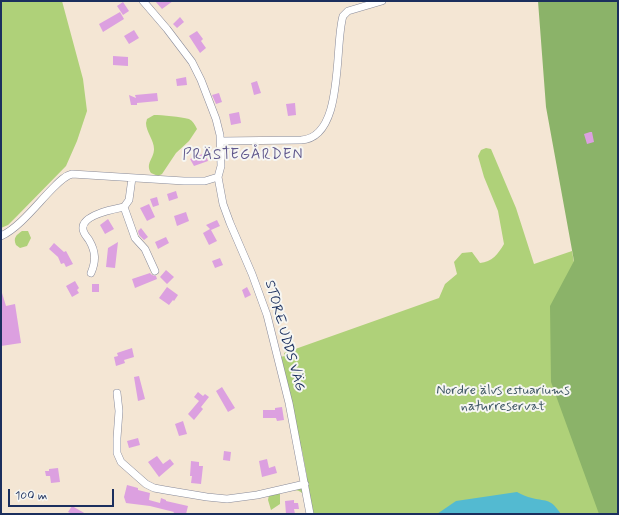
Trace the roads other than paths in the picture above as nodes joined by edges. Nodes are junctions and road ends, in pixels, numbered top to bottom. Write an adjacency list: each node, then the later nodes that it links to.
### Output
1 (144, 1): 3 (street, STORE UDDS VÄG)
2 (382, 1): 3 (street)
3 (221, 141): 4 (street, STORE UDDS VÄG)
4 (218, 177): 5 (street); 11 (street, STORE UDDS VÄG)
5 (132, 178): 6 (street); 7 (street)
6 (124, 207): 8 (street); 9 (street)
7 (1, 236)
8 (156, 271)
9 (91, 273)
10 (117, 393): 11 (street)
11 (305, 484): 12 (street, STORE UDDS VÄG)
12 (310, 514)

